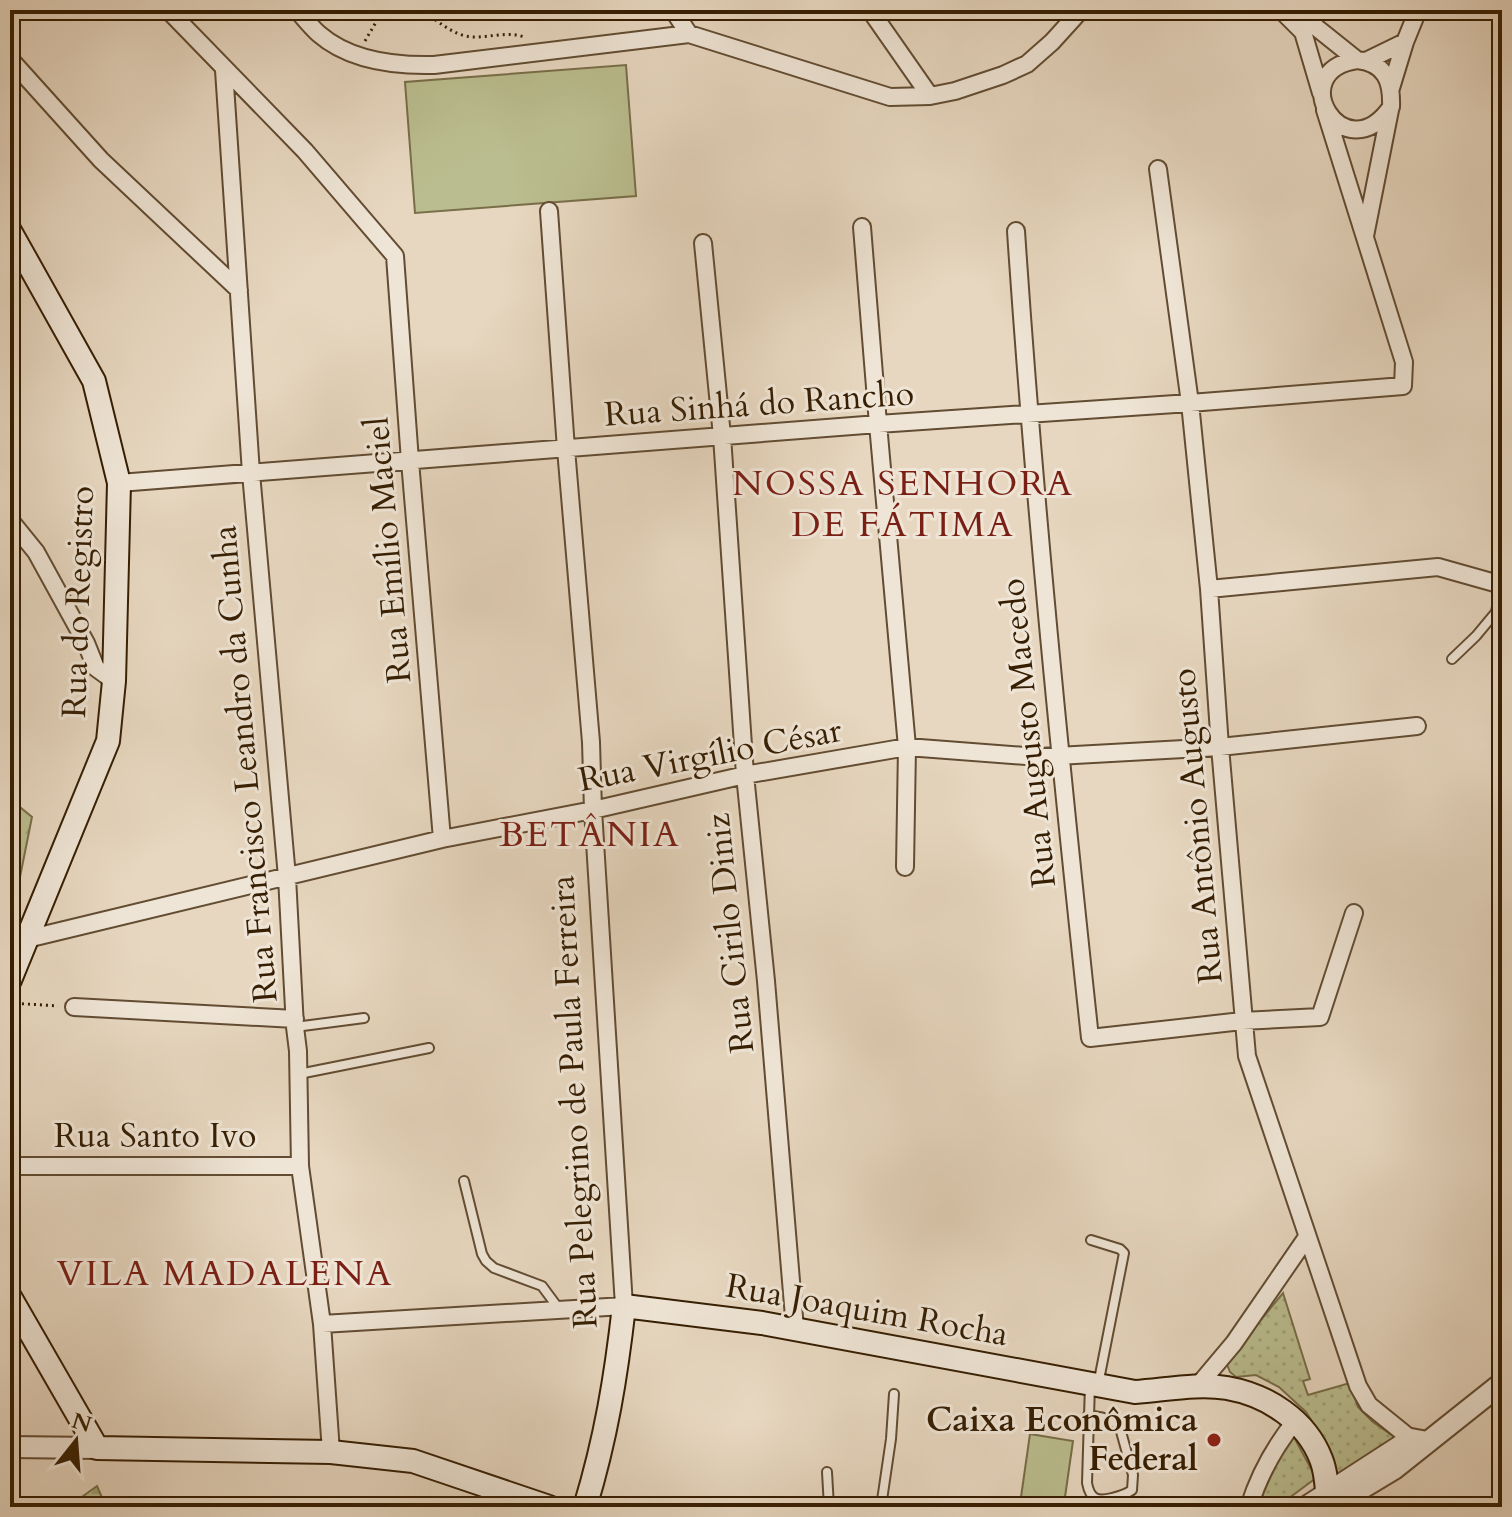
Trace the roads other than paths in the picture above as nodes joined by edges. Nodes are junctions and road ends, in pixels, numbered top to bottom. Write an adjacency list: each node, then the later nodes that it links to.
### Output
1 (168, 10): 13 (street)
2 (297, 10): 9 (street)
3 (673, 10): 9 (street)
4 (870, 10): 15 (street)
5 (1281, 10): 16 (street)
6 (1302, 10): 12 (street)
7 (1418, 10): 10 (street)
8 (1076, 12): 15 (street)
9 (689, 34): 15 (street)
10 (1405, 42): 12 (street); 14 (street)
11 (10, 59): 25 (street)
12 (1362, 60): 14 (street); 16 (street)
13 (224, 70): 25 (street, Rua Francisco Leandro da Cunha); 31 (street, Rua Emílio Maciel)
14 (1391, 88): 17 (street)
15 (930, 96)
16 (1323, 103): 17 (street); 23 (street)
17 (1390, 110): 23 (street)
18 (1158, 169): 26 (street, Rua Antônio Augusto)
19 (549, 211): 30 (street, Rua Pelegrino de Paula Ferreira)
20 (862, 227): 28 (street)
21 (10, 231): 33 (main road, Rua do Registro)
22 (1016, 231): 27 (street, Rua Augusto Macedo)
23 (1364, 237): 26 (street, Rua Sinhá do Rancho)
24 (703, 243): 29 (street, Rua Cirilo Diniz)
25 (239, 290): 32 (street, Rua Francisco Leandro da Cunha)
26 (1190, 403): 27 (street, Rua Sinhá do Rancho); 36 (street, Rua Antônio Augusto)
27 (1028, 415): 28 (street, Rua Sinhá do Rancho); 42 (street, Rua Augusto Macedo)
28 (878, 424): 29 (street, Rua Sinhá do Rancho); 40 (street)
29 (722, 436): 30 (street, Rua Sinhá do Rancho); 43 (street, Rua Cirilo Diniz)
30 (566, 449): 31 (street, Rua Sinhá do Rancho); 44 (street, Rua Pelegrino de Paula Ferreira)
31 (410, 461): 32 (street, Rua Sinhá do Rancho); 45 (street, Rua Emílio Maciel)
32 (251, 473): 33 (street, Rua Sinhá do Rancho); 47 (street, Rua Francisco Leandro da Cunha)
33 (119, 483): 38 (main road, Rua do Registro)
34 (10, 520): 38 (street)
35 (1502, 584): 36 (street); 37 (lane)
36 (1209, 589): 41 (street, Rua Antônio Augusto)
37 (1452, 659)
38 (114, 681): 49 (main road, Rua do Registro)
39 (1417, 726): 41 (street, Rua Virgílio César)
40 (907, 747): 42 (street, Rua Virgílio César); 43 (street, Rua Virgílio César); 46 (street)
41 (1220, 747): 42 (street, Rua Virgílio César); 53 (street, Rua Antônio Augusto)
42 (1060, 756): 53 (street, Rua Augusto Macedo)
43 (745, 775): 44 (street, Rua Virgílio César); 66 (street, Rua Cirilo Diniz)
44 (593, 810): 45 (street, Rua Virgílio César); 63 (street, Rua Pelegrino de Paula Ferreira)
45 (442, 839): 47 (street, Rua Virgílio César)
46 (905, 867)
47 (287, 877): 49 (street, Rua Virgílio César); 54 (street, Rua Francisco Leandro da Cunha)
48 (1354, 913): 53 (street)
49 (27, 939): 50 (main road, Rua do Registro)
50 (10, 980)
51 (74, 1007): 54 (street)
52 (364, 1018): 54 (lane)
53 (1242, 1021): 60 (street, Rua Antônio Augusto)
54 (295, 1023): 56 (street, Rua Francisco Leandro da Cunha)
55 (429, 1048): 56 (lane)
56 (298, 1075): 58 (street, Rua Francisco Leandro da Cunha)
57 (10, 1166): 58 (street, Rua Santo Ivo)
58 (300, 1166): 65 (street, Rua Francisco Leandro da Cunha)
59 (464, 1181): 64 (lane)
60 (1307, 1237): 67 (street); 75 (street, Rua Antônio Augusto)
61 (1091, 1240): 69 (lane)
62 (10, 1297): 77 (main road)
63 (624, 1306): 64 (street, Rua Joaquim Rocha); 66 (main road, Rua Joaquim Rocha); 82 (main road, Rua Pelegrino de Paula Ferreira)
64 (560, 1310): 65 (street, Rua Joaquim Rocha)
65 (322, 1324): 78 (street, Rua Francisco Leandro da Cunha)
66 (795, 1329): 69 (main road, Rua Joaquim Rocha)
67 (1218, 1363): 70 (street); 71 (street)
68 (1502, 1383): 75 (street)
69 (1094, 1384): 70 (main road, Rua Joaquim Rocha); 73 (lane)
70 (1197, 1387): 71 (main road, Rua Joaquim Rocha)
71 (1225, 1387): 74 (main road, Rua Joaquim Rocha)
72 (894, 1394): 84 (lane)
73 (1088, 1415): 73 (lane)
74 (1296, 1420): 80 (main road, Rua Joaquim Rocha); 85 (street)
75 (1419, 1441): 80 (street)
76 (10, 1447): 77 (street)
77 (97, 1448): 78 (main road)
78 (331, 1452): 81 (main road)
79 (827, 1472): 83 (lane)
80 (1329, 1503): 86 (street)
81 (549, 1507)
82 (585, 1507)
83 (829, 1507)
84 (881, 1507)
85 (1249, 1507)
86 (1306, 1507)

